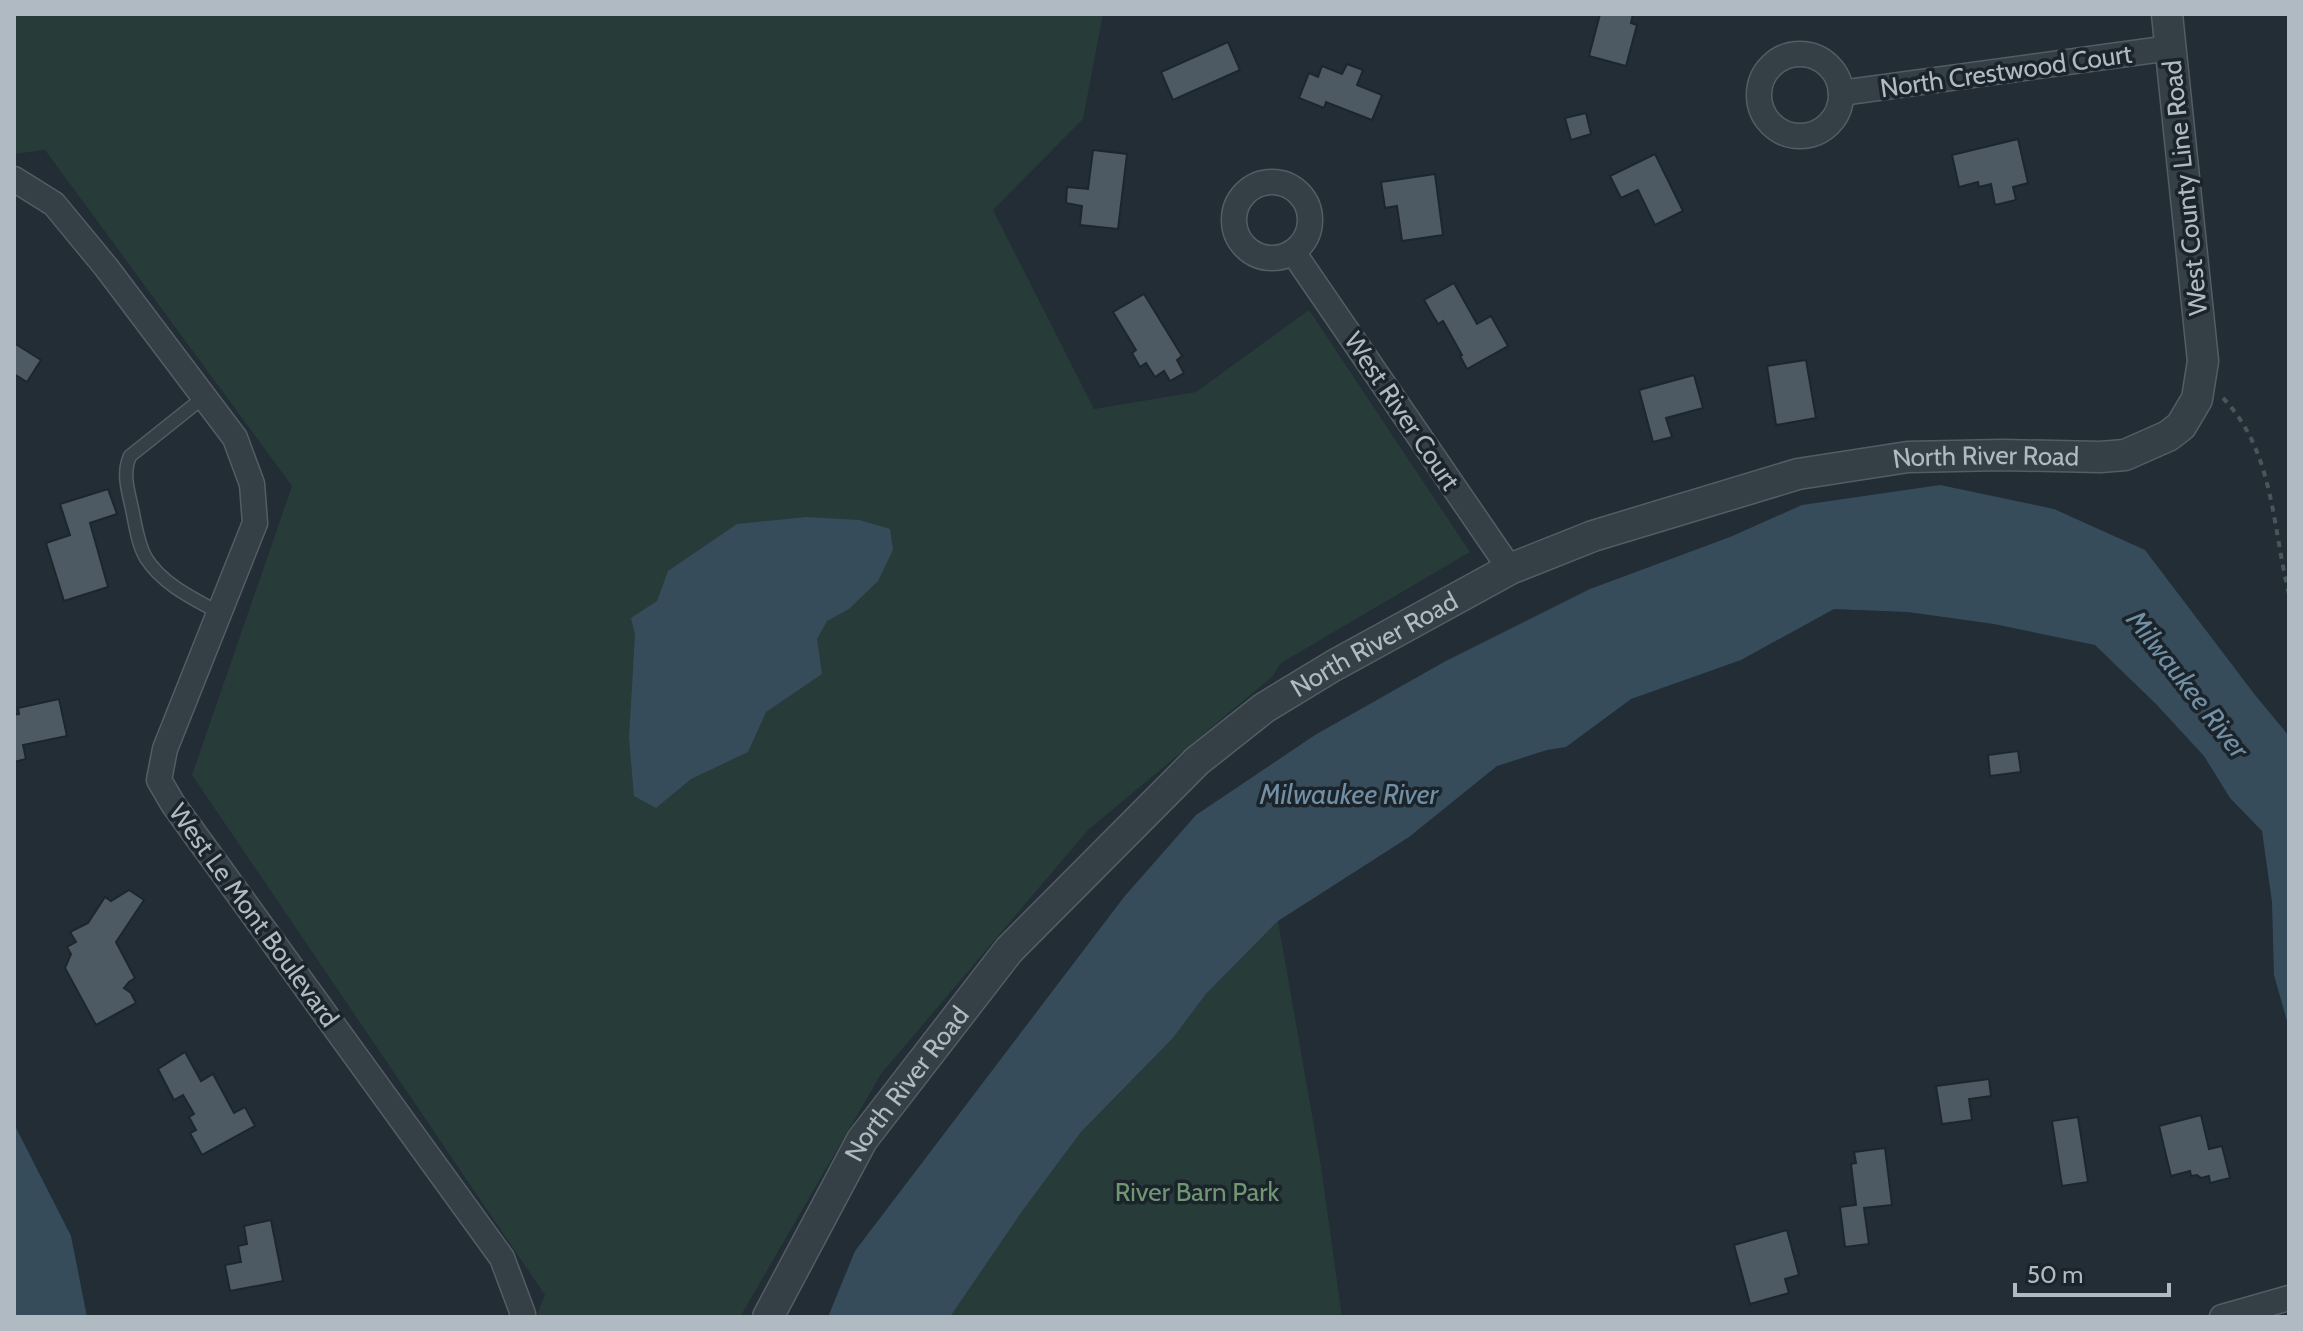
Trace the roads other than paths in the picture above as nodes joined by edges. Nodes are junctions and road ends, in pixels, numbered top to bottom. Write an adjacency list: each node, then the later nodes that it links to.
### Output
1 (2167, 14): 2 (street, West County Line Road)
2 (2170, 48): 3 (street, North Crestwood Court); 6 (street, West County Line Road)
3 (1841, 93)
4 (15, 179): 7 (street, West Le Mont Boulevard)
5 (1293, 252): 8 (street, West River Court)
6 (2202, 373): 8 (street, North River Road)
7 (204, 397): 9 (street, West Le Mont Boulevard); 9 (lane)
8 (1510, 569): 12 (street, North River Road)
9 (220, 613): 11 (street, West Le Mont Boulevard)
10 (2289, 1298): 13 (street)
11 (522, 1317)
12 (768, 1317)
13 (2222, 1317)

